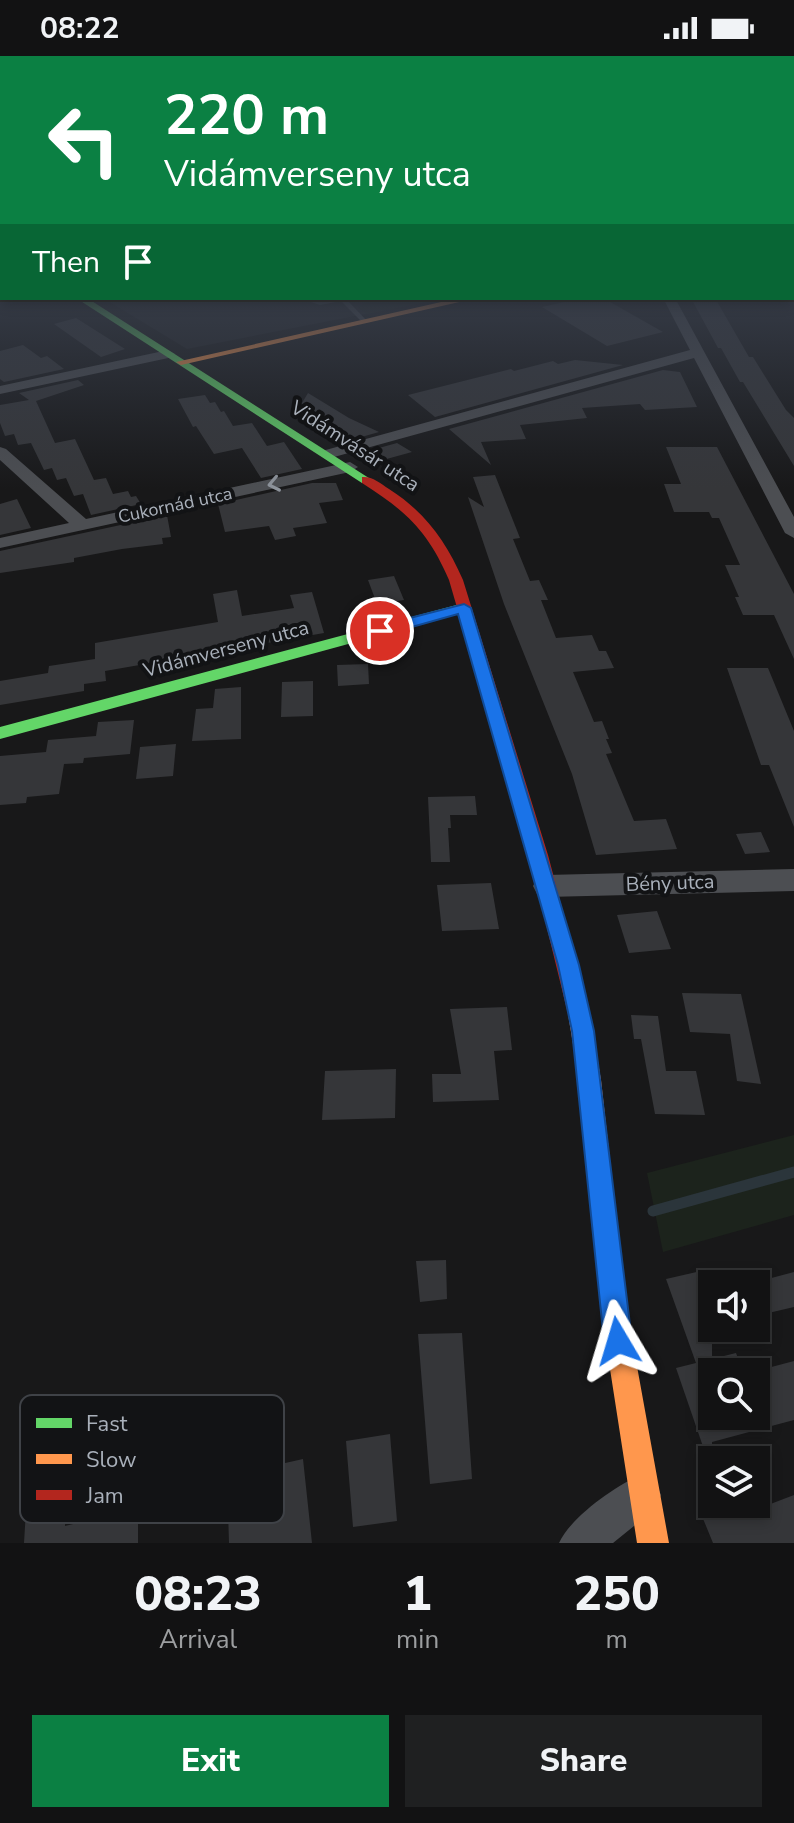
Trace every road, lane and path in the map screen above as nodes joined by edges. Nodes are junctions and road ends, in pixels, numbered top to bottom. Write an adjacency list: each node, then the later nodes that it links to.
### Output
1 (162, 350): 4 (main road, Vidámvásár utca)
2 (214, 350): 4 (main road)
3 (699, 352): 7 (street); 10 (street)
4 (174, 358): 5 (street); 7 (main road, Vidámvásár utca)
5 (0, 390)
6 (0, 452): 9 (street)
7 (328, 454): 8 (main road, Vidámvásár utca)
8 (350, 467): 9 (street, Cukornád utca, one-way to 9); 12 (main road, Vidámvásár utca)
9 (82, 525): 11 (street, Cukornád utca)
10 (794, 533)
11 (0, 543)
12 (464, 608): 13 (main road, Vidámverseny utca); 15 (main road, Vidámvásár utca)
13 (0, 733)
14 (794, 880): 15 (street, Bény utca)
15 (546, 886): 16 (main road, Vidámvásár utca)
16 (643, 1493): 17 (street); 18 (main road, Vidámvásár utca)
17 (580, 1543)
18 (653, 1543)

